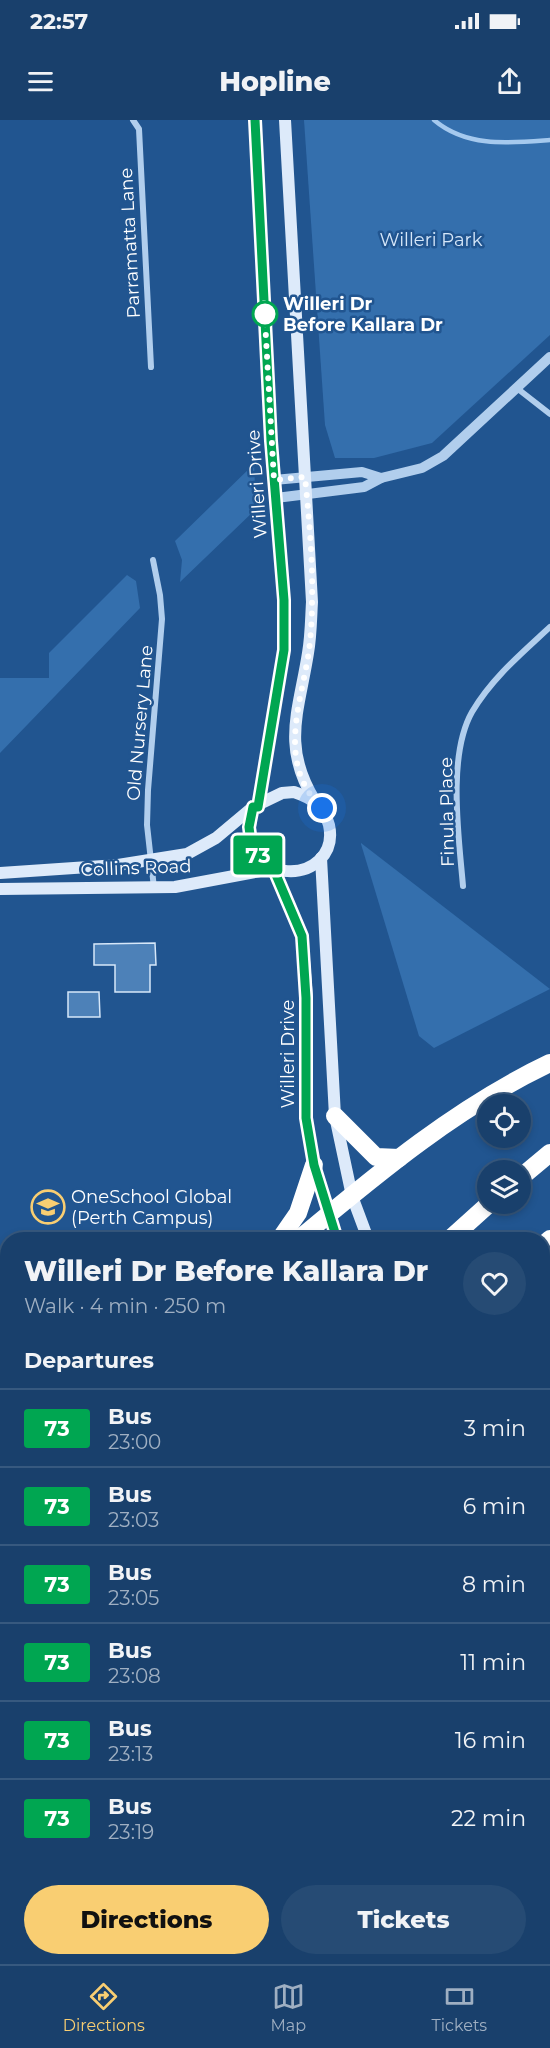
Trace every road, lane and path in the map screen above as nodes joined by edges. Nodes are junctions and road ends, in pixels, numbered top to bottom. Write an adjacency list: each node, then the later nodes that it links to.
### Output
1 (133, 120): 5 (street, Parramatta Lane)
2 (255, 120): 10 (main road, Willeri Drive)
3 (285, 120): 8 (main road)
4 (550, 357): 6 (street)
5 (151, 367)
6 (518, 389): 7 (street); 9 (street)
7 (550, 414)
8 (305, 477): 9 (street); 10 (street); 11 (main road)
9 (381, 478): 11 (street)
10 (274, 480): 12 (main road, Willeri Drive)
11 (307, 494): 12 (street); 15 (main road)
12 (276, 498): 16 (main road, Willeri Drive)
13 (153, 560): 18 (street, Old Nursery Lane)
14 (550, 627): 21 (street, Finula Place)
15 (315, 801): 16 (main road); 17 (main road)
16 (256, 807): 18 (main road, Collins Road); 19 (main road, Willeri Drive)
17 (321, 858): 19 (main road); 25 (main road)
18 (152, 861): 20 (main road, Collins Road); 22 (street, Old Nursery Lane)
19 (272, 869): 22 (main road, Collins Road); 28 (main road, Willeri Drive)
20 (0, 873)
21 (463, 886)
22 (154, 888): 23 (main road, Collins Road)
23 (0, 889)
24 (550, 1063): 27 (highway)
25 (335, 1116): 27 (highway); 30 (main road)
26 (550, 1153): 29 (highway)
27 (399, 1158): 30 (highway)
28 (314, 1165): 31 (main road, Willeri Drive); 33 (highway)
29 (531, 1169)
30 (352, 1196): 31 (highway); 36 (main road)
31 (329, 1213): 34 (highway); 35 (main road, Willeri Drive)
32 (478, 1214): 37 (highway)
33 (285, 1232)
34 (307, 1232)
35 (335, 1232)
36 (365, 1232)
37 (458, 1232)

